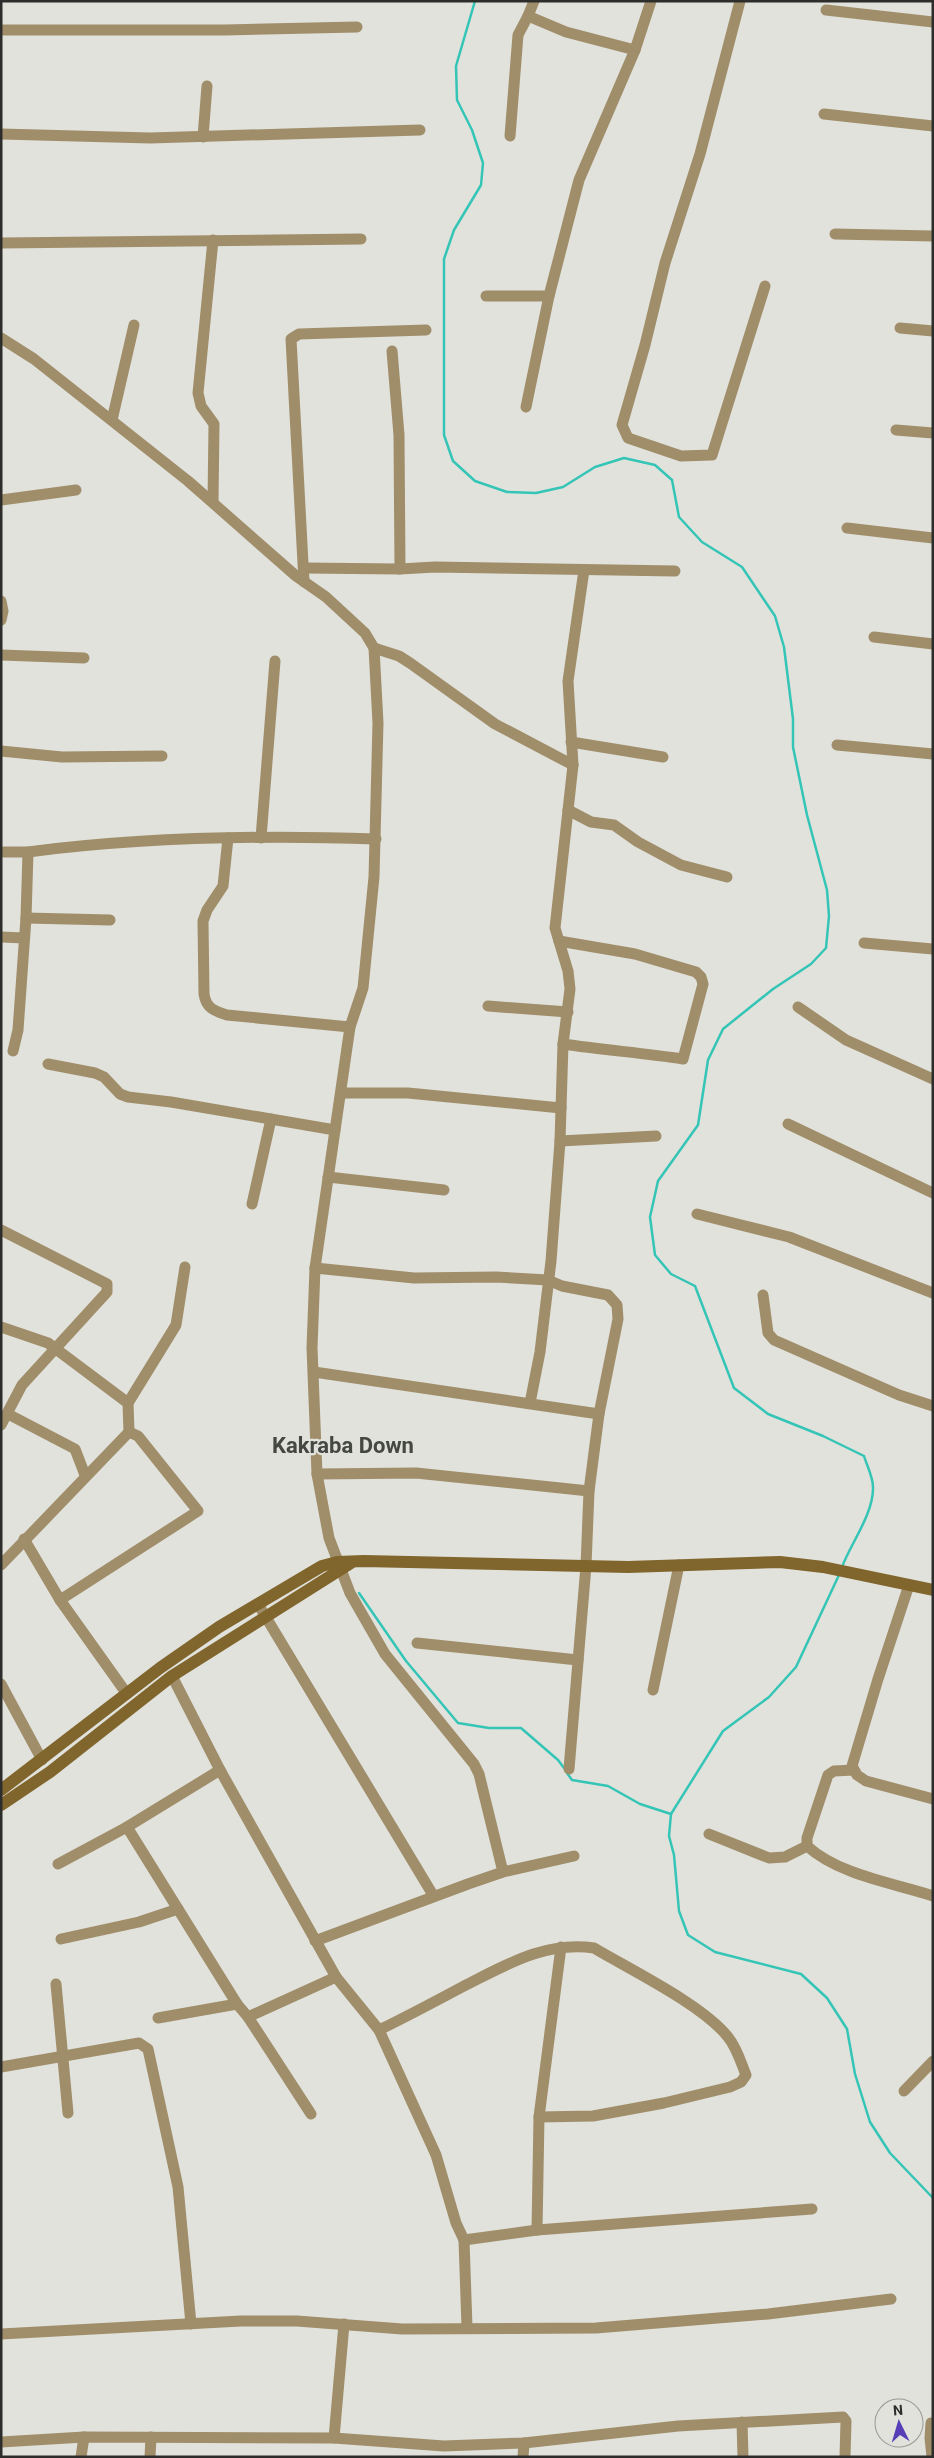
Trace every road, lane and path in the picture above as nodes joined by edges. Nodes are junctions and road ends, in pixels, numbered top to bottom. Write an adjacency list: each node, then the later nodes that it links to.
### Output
1 (534, 1): 5 (street)
2 (651, 1): 9 (street)
3 (740, 1): 22 (street)
4 (826, 10): 6 (street)
5 (528, 16): 9 (street); 15 (street)
6 (933, 22)
7 (357, 26): 8 (street)
8 (1, 30)
9 (635, 50): 24 (street)
10 (207, 86): 16 (street)
11 (824, 114): 12 (street)
12 (933, 126)
13 (420, 130): 16 (street)
14 (1, 134): 16 (street)
15 (510, 136)
16 (203, 137)
17 (835, 234): 18 (street)
18 (933, 236)
19 (361, 238): 20 (street)
20 (213, 240): 21 (street); 37 (street)
21 (1, 243)
22 (765, 286)
23 (486, 296): 24 (street)
24 (549, 296): 31 (street)
25 (134, 325): 32 (street)
26 (900, 328): 28 (street)
27 (426, 330): 40 (street)
28 (933, 331)
29 (1, 338): 32 (street)
30 (392, 351): 41 (street)
31 (526, 407)
32 (112, 420): 37 (street)
33 (896, 430): 34 (street)
34 (933, 434)
35 (76, 490): 36 (street)
36 (1, 500)
37 (213, 502): 44 (street)
38 (847, 528): 39 (street)
39 (933, 538)
40 (304, 568): 41 (street); 44 (street)
41 (400, 569): 42 (street)
42 (584, 570): 43 (street); 53 (street)
43 (675, 571)
44 (304, 582): 49 (street)
45 (1, 601): 46 (street)
46 (1, 620)
47 (874, 638): 48 (street)
48 (933, 644)
49 (374, 648): 59 (street); 63 (street)
50 (1, 655): 51 (street)
51 (84, 658)
52 (275, 661): 62 (street)
53 (571, 742): 58 (street); 59 (street)
54 (837, 745): 56 (street)
55 (1, 751): 57 (street)
56 (933, 754)
57 (162, 756)
58 (662, 757)
59 (573, 765): 60 (street)
60 (568, 810): 66 (street); 71 (street)
61 (228, 838): 62 (street); 65 (street); 77 (street)
62 (261, 838): 63 (street)
63 (376, 839): 77 (street)
64 (1, 852): 65 (street)
65 (28, 852): 67 (street)
66 (728, 877)
67 (26, 918): 68 (street); 70 (street)
68 (110, 920)
69 (1, 937): 70 (street)
70 (24, 938): 79 (street)
71 (559, 941): 76 (street); 78 (street)
72 (864, 943): 73 (street)
73 (933, 949)
74 (488, 1006): 76 (street)
75 (798, 1007): 81 (street)
76 (568, 1012): 78 (street)
77 (350, 1027): 82 (street)
78 (564, 1044): 83 (street)
79 (12, 1051)
80 (48, 1064): 84 (street)
81 (933, 1079)
82 (342, 1093): 83 (street); 86 (street)
83 (561, 1108): 88 (street)
84 (271, 1119): 86 (street); 92 (street)
85 (788, 1124): 91 (street)
86 (335, 1130): 89 (street)
87 (656, 1136): 88 (street)
88 (560, 1141): 97 (street)
89 (328, 1177): 90 (street); 96 (street)
90 (444, 1190)
91 (933, 1193)
92 (252, 1204)
93 (696, 1214): 98 (street)
94 (1, 1230): 101 (street)
95 (185, 1267): 103 (street)
96 (315, 1268): 97 (street); 102 (street)
97 (548, 1280): 104 (street); 107 (street)
98 (933, 1293)
99 (763, 1295): 105 (street)
100 (1, 1327): 101 (street)
101 (55, 1348): 103 (street); 106 (street)
102 (314, 1372): 104 (street); 110 (street)
103 (128, 1402): 109 (street)
104 (530, 1403): 107 (street)
105 (933, 1406)
106 (8, 1414): 108 (street); 111 (street)
107 (600, 1414): 112 (street)
108 (1, 1425)
109 (129, 1432): 111 (street); 120 (street)
110 (317, 1474): 112 (street); 116 (street)
111 (86, 1475): 113 (street)
112 (589, 1491): 117 (street)
113 (24, 1539): 114 (street); 120 (street)
114 (1, 1565)
115 (679, 1565): 117 (street); 118 (street); 127 (street)
116 (339, 1566): 117 (street); 121 (street); 122 (street); 141 (street)
117 (586, 1566): 124 (street)
118 (910, 1585): 119 (street); 132 (street)
119 (933, 1590)
120 (60, 1600): 128 (street)
121 (258, 1604): 122 (street); 128 (street)
122 (265, 1616): 125 (street); 142 (street)
123 (417, 1643): 124 (street)
124 (578, 1660): 130 (street)
125 (172, 1676): 131 (street); 135 (street)
126 (1, 1684): 129 (street)
127 (653, 1690)
128 (127, 1694): 129 (street)
129 (42, 1760): 133 (street)
130 (569, 1769)
131 (220, 1770): 136 (street); 146 (street)
132 (854, 1770): 134 (street); 138 (street)
133 (1, 1790)
134 (933, 1799)
135 (1, 1805)
136 (127, 1827): 140 (street); 144 (street)
137 (709, 1834): 138 (street)
138 (807, 1846): 143 (street)
139 (574, 1856): 141 (street)
140 (58, 1864)
141 (503, 1872): 142 (street)
142 (433, 1895): 146 (street)
143 (933, 1896)
144 (178, 1909): 145 (street); 150 (street)
145 (61, 1939)
146 (315, 1941): 148 (street)
147 (561, 1947): 153 (street); 160 (street); 160 (street)
148 (336, 1977): 151 (street); 153 (street)
149 (56, 1984): 154 (street)
150 (237, 2004): 151 (street); 152 (street)
151 (248, 2017): 159 (street)
152 (158, 2018)
153 (379, 2030): 163 (street)
154 (63, 2057): 156 (street); 158 (street); 165 (street)
155 (933, 2061): 157 (street)
156 (1, 2067)
157 (904, 2091)
158 (68, 2113)
159 (311, 2114)
160 (539, 2117): 162 (street)
161 (812, 2209): 162 (street)
162 (537, 2230): 163 (street)
163 (464, 2240): 167 (street)
164 (891, 2299): 167 (street)
165 (191, 2324): 166 (street); 168 (street)
166 (344, 2324): 167 (street); 173 (street)
167 (467, 2327)
168 (1, 2334)
169 (742, 2422): 175 (street); 180 (street); 181 (street)
170 (931, 2423): 182 (street)
171 (84, 2437): 172 (street); 174 (street); 177 (street)
172 (151, 2437): 173 (street); 178 (street)
173 (334, 2438): 176 (street)
174 (1, 2442)
175 (524, 2443): 176 (street); 179 (street)
176 (444, 2451)
177 (81, 2457)
178 (150, 2457)
179 (523, 2457)
180 (742, 2457)
181 (845, 2457)
182 (932, 2457)

